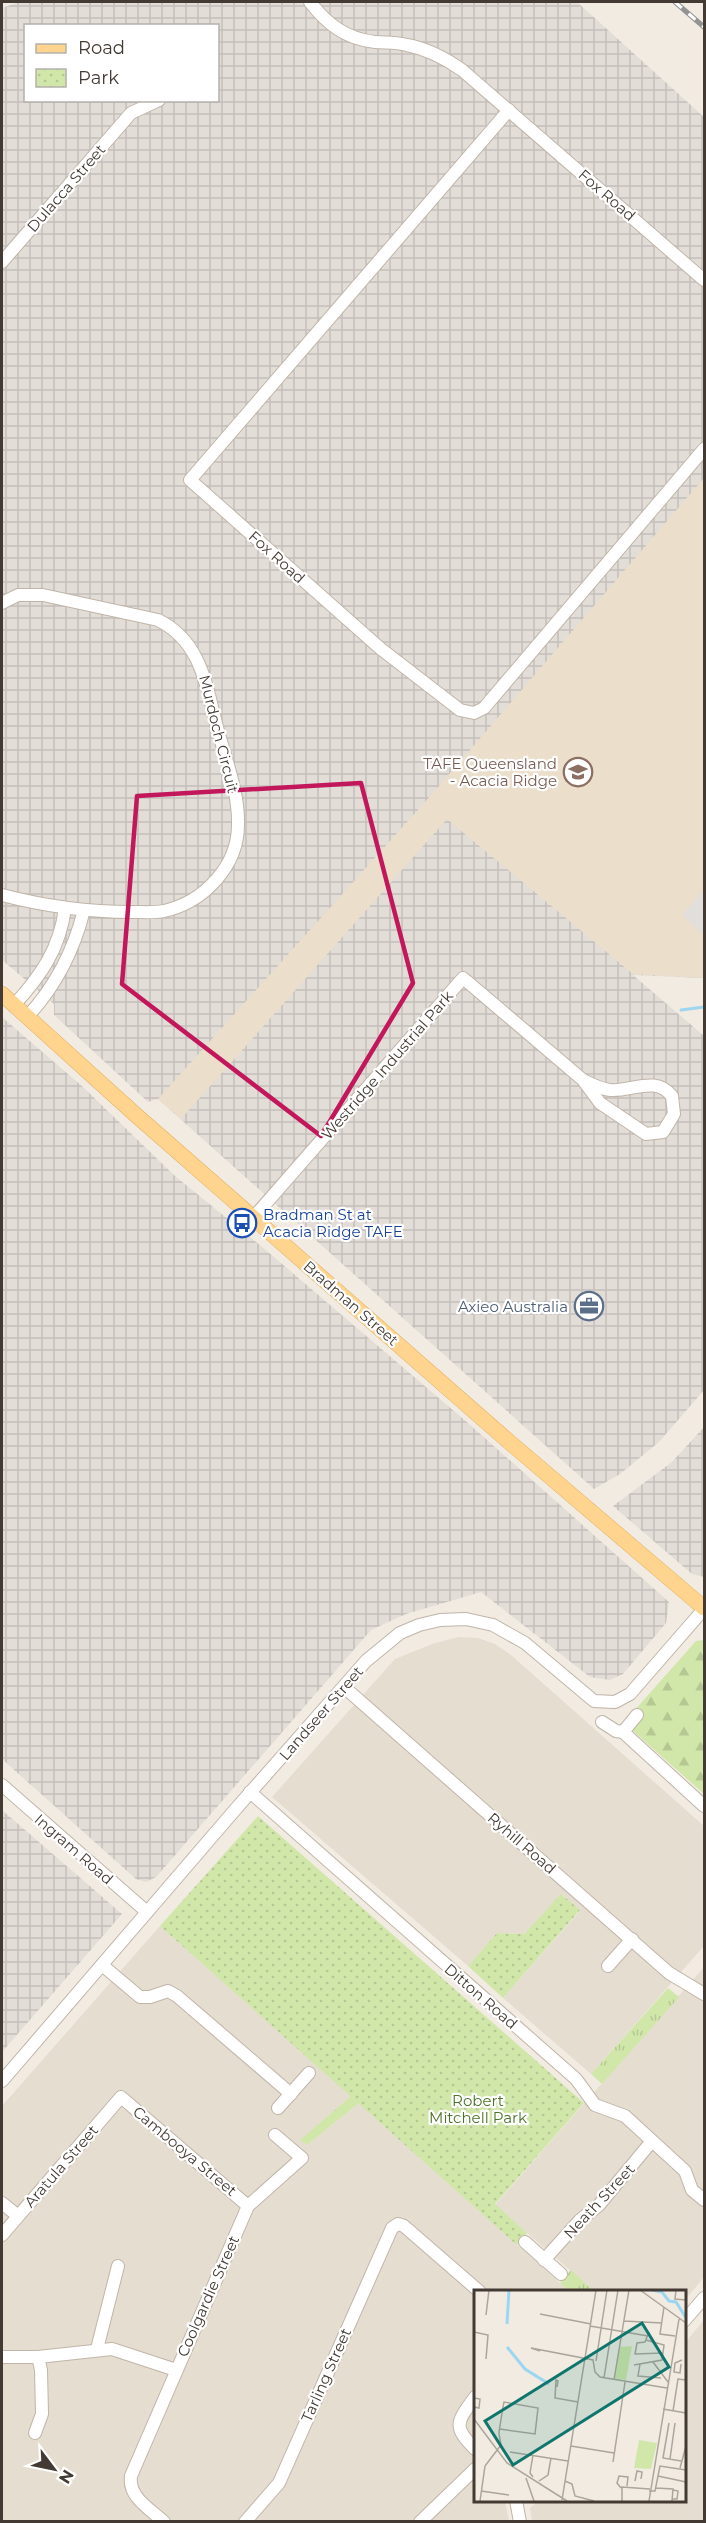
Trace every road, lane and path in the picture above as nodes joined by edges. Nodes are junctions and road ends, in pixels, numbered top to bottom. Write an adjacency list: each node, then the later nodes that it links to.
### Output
1 (310, 2): 4 (street, Fox Road)
2 (133, 102): 5 (street, Dulacca Street)
3 (155, 102): 5 (street, Dulacca Street)
4 (509, 110): 7 (street, Fox Road); 8 (street, Fox Road)
5 (130, 113): 6 (street, Dulacca Street)
6 (2, 262)
7 (705, 280)
8 (705, 449)
9 (2, 603): 12 (street, Murdoch Circuit)
10 (2, 895): 11 (street, Murdoch Circuit)
11 (65, 908): 12 (street, Murdoch Circuit); 14 (street)
12 (84, 910): 15 (street)
13 (2, 994): 14 (main road, Bradman Street)
14 (14, 1005): 15 (main road, Bradman Street)
15 (27, 1017): 17 (main road, Bradman Street)
16 (583, 1080): 16 (street, Westridge Industrial Park); 17 (street, Westridge Industrial Park)
17 (254, 1217): 18 (main road, Bradman Street)
18 (705, 1609): 19 (street, Landseer Street)
19 (345, 1687): 24 (street, Landseer Street); 27 (street, Ryhill Road)
20 (637, 1715): 22 (street)
21 (602, 1722): 22 (street)
22 (623, 1732): 25 (street)
23 (2, 1785): 26 (street, Ingram Road)
24 (250, 1792): 26 (street, Landseer Street); 37 (street, Ditton Road)
25 (705, 1806)
26 (147, 1912): 28 (street, Landseer Street)
27 (632, 1939): 29 (street); 30 (street, Ryhill Road)
28 (102, 1965): 32 (street, Landseer Street); 33 (street)
29 (608, 1966)
30 (705, 1994)
31 (309, 2073): 33 (street)
32 (2, 2081)
33 (291, 2094): 35 (street)
34 (121, 2097): 40 (street, Cambooya Street); 41 (street, Aratula Street)
35 (278, 2109)
36 (275, 2135): 40 (street, Coolgardie Street)
37 (652, 2141): 38 (street, Ditton Road); 44 (street, Neath Street)
38 (705, 2200)
39 (2, 2203): 41 (street)
40 (248, 2206): 53 (street, Coolgardie Street)
41 (18, 2216): 42 (street, Aratula Street)
42 (2, 2235)
43 (525, 2242): 44 (street)
44 (544, 2260): 46 (street)
45 (118, 2266): 50 (street)
46 (561, 2274)
47 (478, 2290): 60 (street, Tarling Street)
48 (705, 2298): 49 (street)
49 (685, 2320)
50 (97, 2349): 52 (street); 53 (street)
51 (2, 2357): 52 (street)
52 (38, 2357): 55 (street)
53 (176, 2370): 59 (street, Coolgardie Street)
54 (474, 2399): 56 (street)
55 (35, 2433)
56 (474, 2449)
57 (474, 2470): 61 (street)
58 (516, 2502): 62 (street)
59 (164, 2522)
60 (245, 2522)
61 (420, 2522)
62 (520, 2522)

